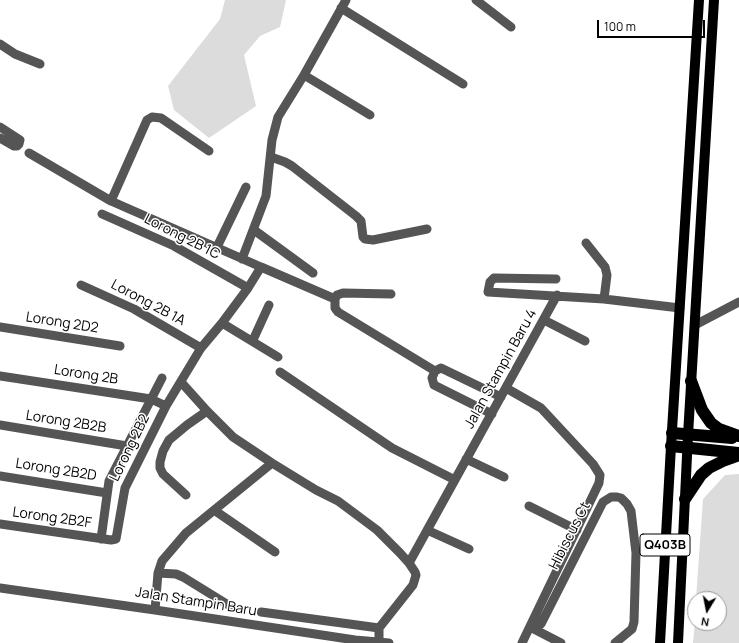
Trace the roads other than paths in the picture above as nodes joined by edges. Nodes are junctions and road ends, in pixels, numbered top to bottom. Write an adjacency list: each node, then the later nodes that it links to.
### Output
1 (476, 0): 5 (street)
2 (699, 0): 35 (main road)
3 (714, 0): 38 (main road)
4 (344, 4): 8 (street); 9 (street)
5 (511, 27)
6 (0, 44): 7 (street)
7 (40, 64)
8 (304, 75): 10 (street); 15 (street)
9 (463, 84)
10 (370, 115)
11 (0, 127): 12 (street)
12 (0, 138)
13 (209, 151): 17 (street)
14 (30, 153): 17 (street)
15 (271, 157): 19 (street); 20 (street)
16 (246, 187): 22 (street)
17 (111, 201): 22 (street)
18 (102, 214): 28 (street, Lorong 2B 1C)
19 (427, 229)
20 (254, 230): 23 (street); 25 (street)
21 (586, 243): 32 (street)
22 (217, 247): 23 (street)
23 (242, 258): 24 (street)
24 (261, 267): 28 (street, Lorong 2B2); 31 (street)
25 (313, 273)
26 (556, 279): 30 (street)
27 (81, 285): 43 (street, Lorong 2B 1A)
28 (248, 288): 37 (street, Lorong 2B2)
29 (391, 294): 31 (street)
30 (558, 295): 32 (street); 36 (street, Jalan Stampin Baru 4)
31 (335, 298): 45 (street)
32 (604, 299): 35 (street)
33 (739, 302): 38 (street)
34 (269, 305): 40 (street)
35 (680, 308): 57 (main road)
36 (544, 320): 41 (street); 51 (street, Jalan Stampin Baru 4)
37 (222, 323): 40 (street); 43 (street, Lorong 2B2)
38 (694, 325): 49 (main road)
39 (0, 327): 42 (street, Lorong 2D2)
40 (253, 340): 44 (street)
41 (585, 341)
42 (120, 346)
43 (201, 348): 50 (street, Lorong 2B2)
44 (278, 357)
45 (435, 371): 51 (street); 55 (street)
46 (280, 372): 68 (street)
47 (0, 376): 52 (street, Lorong 2B)
48 (162, 378): 52 (street)
49 (691, 381): 58 (main road); 59 (highway)
50 (181, 382): 53 (street, Lorong 2B2); 54 (street)
51 (504, 392): 55 (street, Jalan Stampin Baru 4); 76 (street)
52 (151, 399): 53 (street, Lorong 2B); 60 (street)
53 (166, 406): 77 (street, Lorong 2B2)
54 (207, 411): 65 (street); 70 (street)
55 (492, 414): 64 (street, Jalan Stampin Baru 4)
56 (0, 425): 60 (street, Lorong 2B2B)
57 (672, 432): 58 (highway); 61 (main road)
58 (688, 435): 59 (highway); 62 (main road)
59 (739, 437)
60 (127, 446): 69 (street)
61 (671, 446): 62 (highway); 94 (main road, Q403B)
62 (687, 448): 63 (highway); 71 (main road)
63 (739, 454): 71 (highway)
64 (466, 459): 67 (street); 68 (street, Jalan Stampin Baru 4)
65 (272, 463): 73 (street); 80 (street)
66 (0, 476): 69 (street, Lorong 2B2D)
67 (504, 477)
68 (455, 480): 75 (street, Jalan Stampin Baru 4)
69 (107, 493): 77 (street)
70 (186, 495)
71 (684, 499): 95 (main road)
72 (529, 506): 76 (street)
73 (214, 510): 79 (street); 81 (street)
74 (0, 524): 77 (street, Lorong 2B2F)
75 (427, 530): 78 (street); 80 (street, Jalan Stampin Baru 4)
76 (576, 530): 86 (street)
77 (101, 539)
78 (469, 549)
79 (275, 552)
80 (409, 563): 87 (street)
81 (158, 573): 83 (street); 84 (street)
82 (0, 588): 84 (street, Jalan Stampin Baru)
83 (230, 606)
84 (155, 610): 88 (street, Jalan Stampin Baru)
85 (261, 612): 87 (street)
86 (531, 625): 91 (street); 92 (street); 93 (street, Hibiscus Ct)
87 (379, 628): 89 (street)
88 (355, 641): 89 (street, Jalan Stampin Baru)
89 (379, 642): 90 (street, Jalan Stampin Baru)
90 (389, 643)
91 (522, 643)
92 (561, 643)
93 (615, 643)
94 (660, 643)
95 (678, 643)

